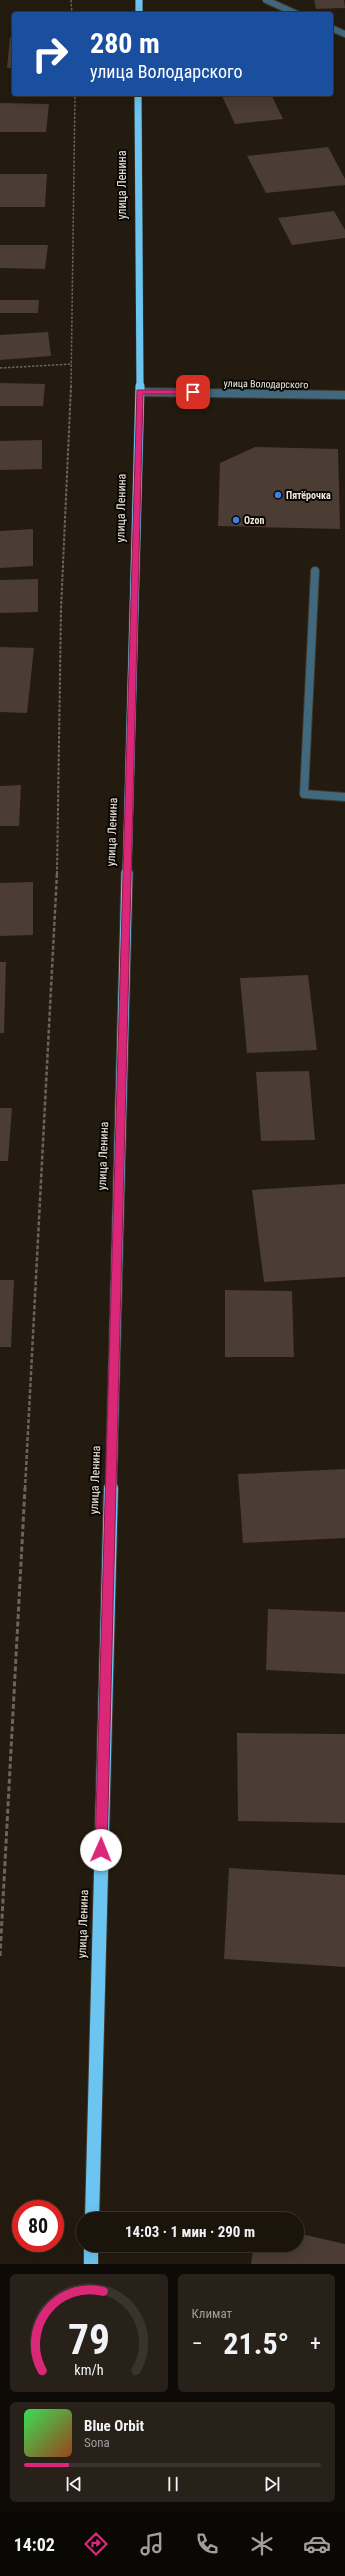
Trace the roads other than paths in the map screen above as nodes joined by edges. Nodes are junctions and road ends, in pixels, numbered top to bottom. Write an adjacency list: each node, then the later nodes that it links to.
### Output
1 (139, 0): 3 (highway)
2 (266, 0): 4 (street)
3 (139, 12)
4 (293, 12)
5 (333, 29): 6 (street)
6 (345, 34)
7 (138, 96): 8 (highway, улица Ленина)
8 (140, 392): 9 (street, улица Володарского); 12 (highway, улица Ленина)
9 (345, 395)
10 (314, 571): 11 (street)
11 (345, 797)
12 (92, 2212)
13 (91, 2252): 14 (highway)
14 (91, 2264)

